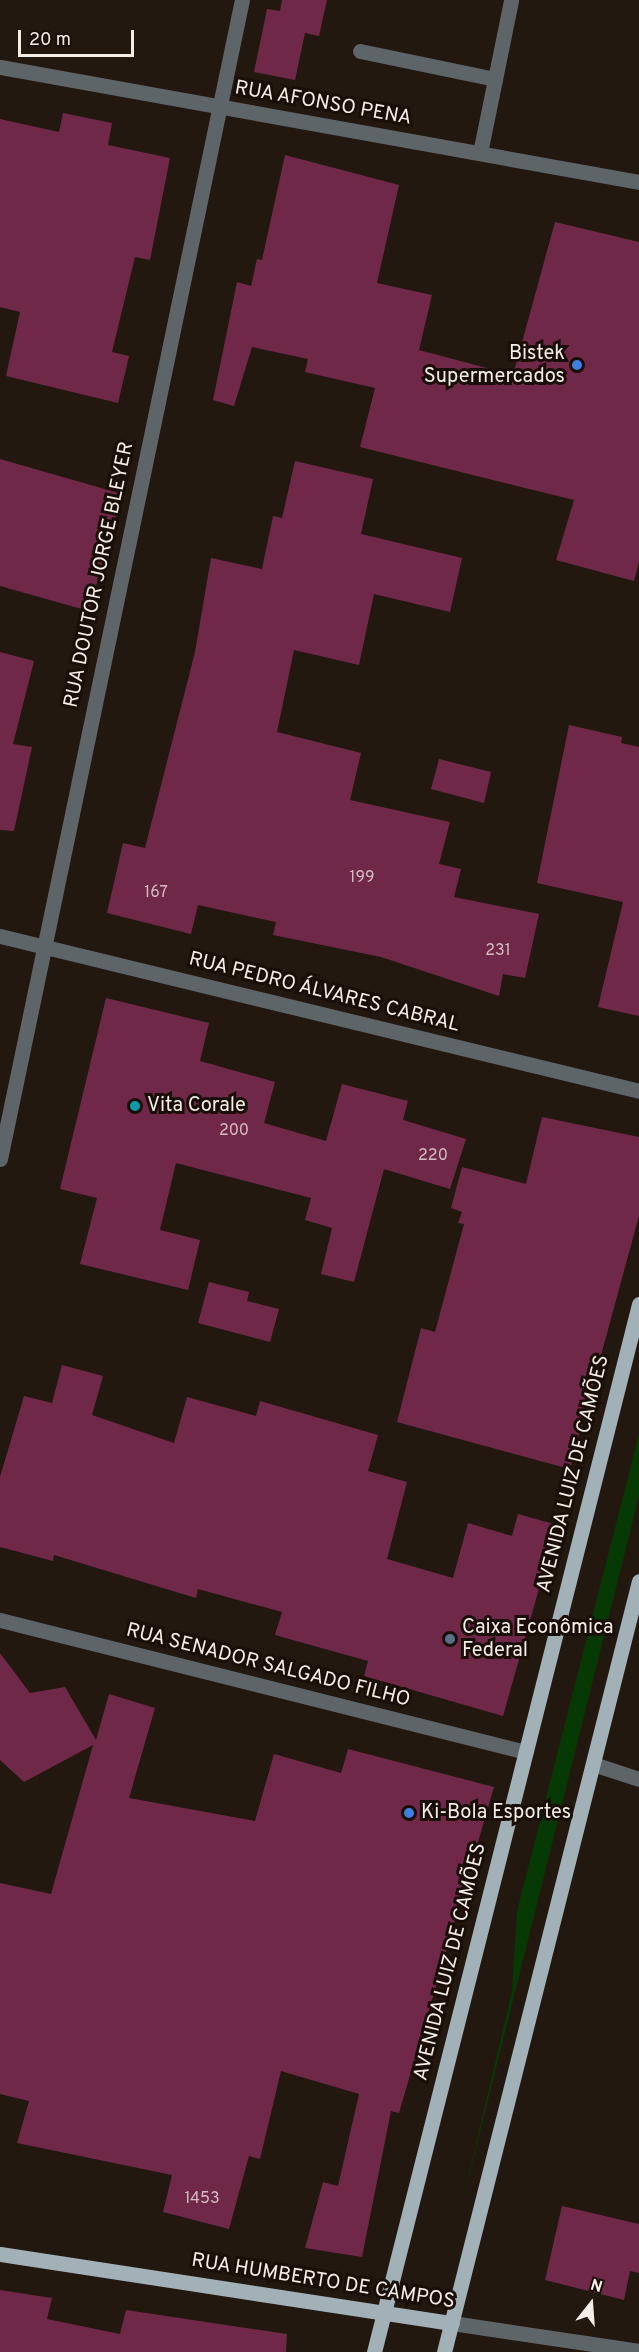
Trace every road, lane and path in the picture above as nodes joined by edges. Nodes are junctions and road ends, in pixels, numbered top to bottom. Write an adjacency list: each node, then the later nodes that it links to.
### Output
1 (242, 0): 6 (street, RUA DOUTOR JORGE BLEYER)
2 (511, 0): 5 (street)
3 (360, 51): 5 (street)
4 (0, 67): 6 (street, RUA AFONSO PENA)
5 (495, 79): 7 (street)
6 (220, 107): 7 (street, RUA AFONSO PENA); 10 (street, RUA DOUTOR JORGE BLEYER)
7 (480, 153): 8 (street, RUA AFONSO PENA)
8 (639, 182)
9 (0, 936): 10 (street, RUA PEDRO ÁLVARES CABRAL)
10 (44, 946): 11 (street, RUA PEDRO ÁLVARES CABRAL); 12 (street, RUA DOUTOR JORGE BLEYER)
11 (639, 1091)
12 (0, 1159)
13 (639, 1304): 16 (main road, AVENIDA LUIZ DE CAMÕES)
14 (639, 1581): 17 (main road)
15 (0, 1620): 16 (street, RUA SENADOR SALGADO FILHO)
16 (526, 1752): 20 (main road, AVENIDA LUIZ DE CAMÕES)
17 (593, 1764): 18 (street); 21 (main road)
18 (639, 1779)
19 (0, 2254): 20 (main road, RUA HUMBERTO DE CAMPOS)
20 (384, 2313): 21 (main road, RUA HUMBERTO DE CAMPOS); 23 (main road, AVENIDA LUIZ DE CAMÕES)
21 (452, 2323): 22 (street, RUA HUMBERTO DE CAMPOS); 24 (main road)
22 (639, 2351)
23 (374, 2352)
24 (444, 2352)

